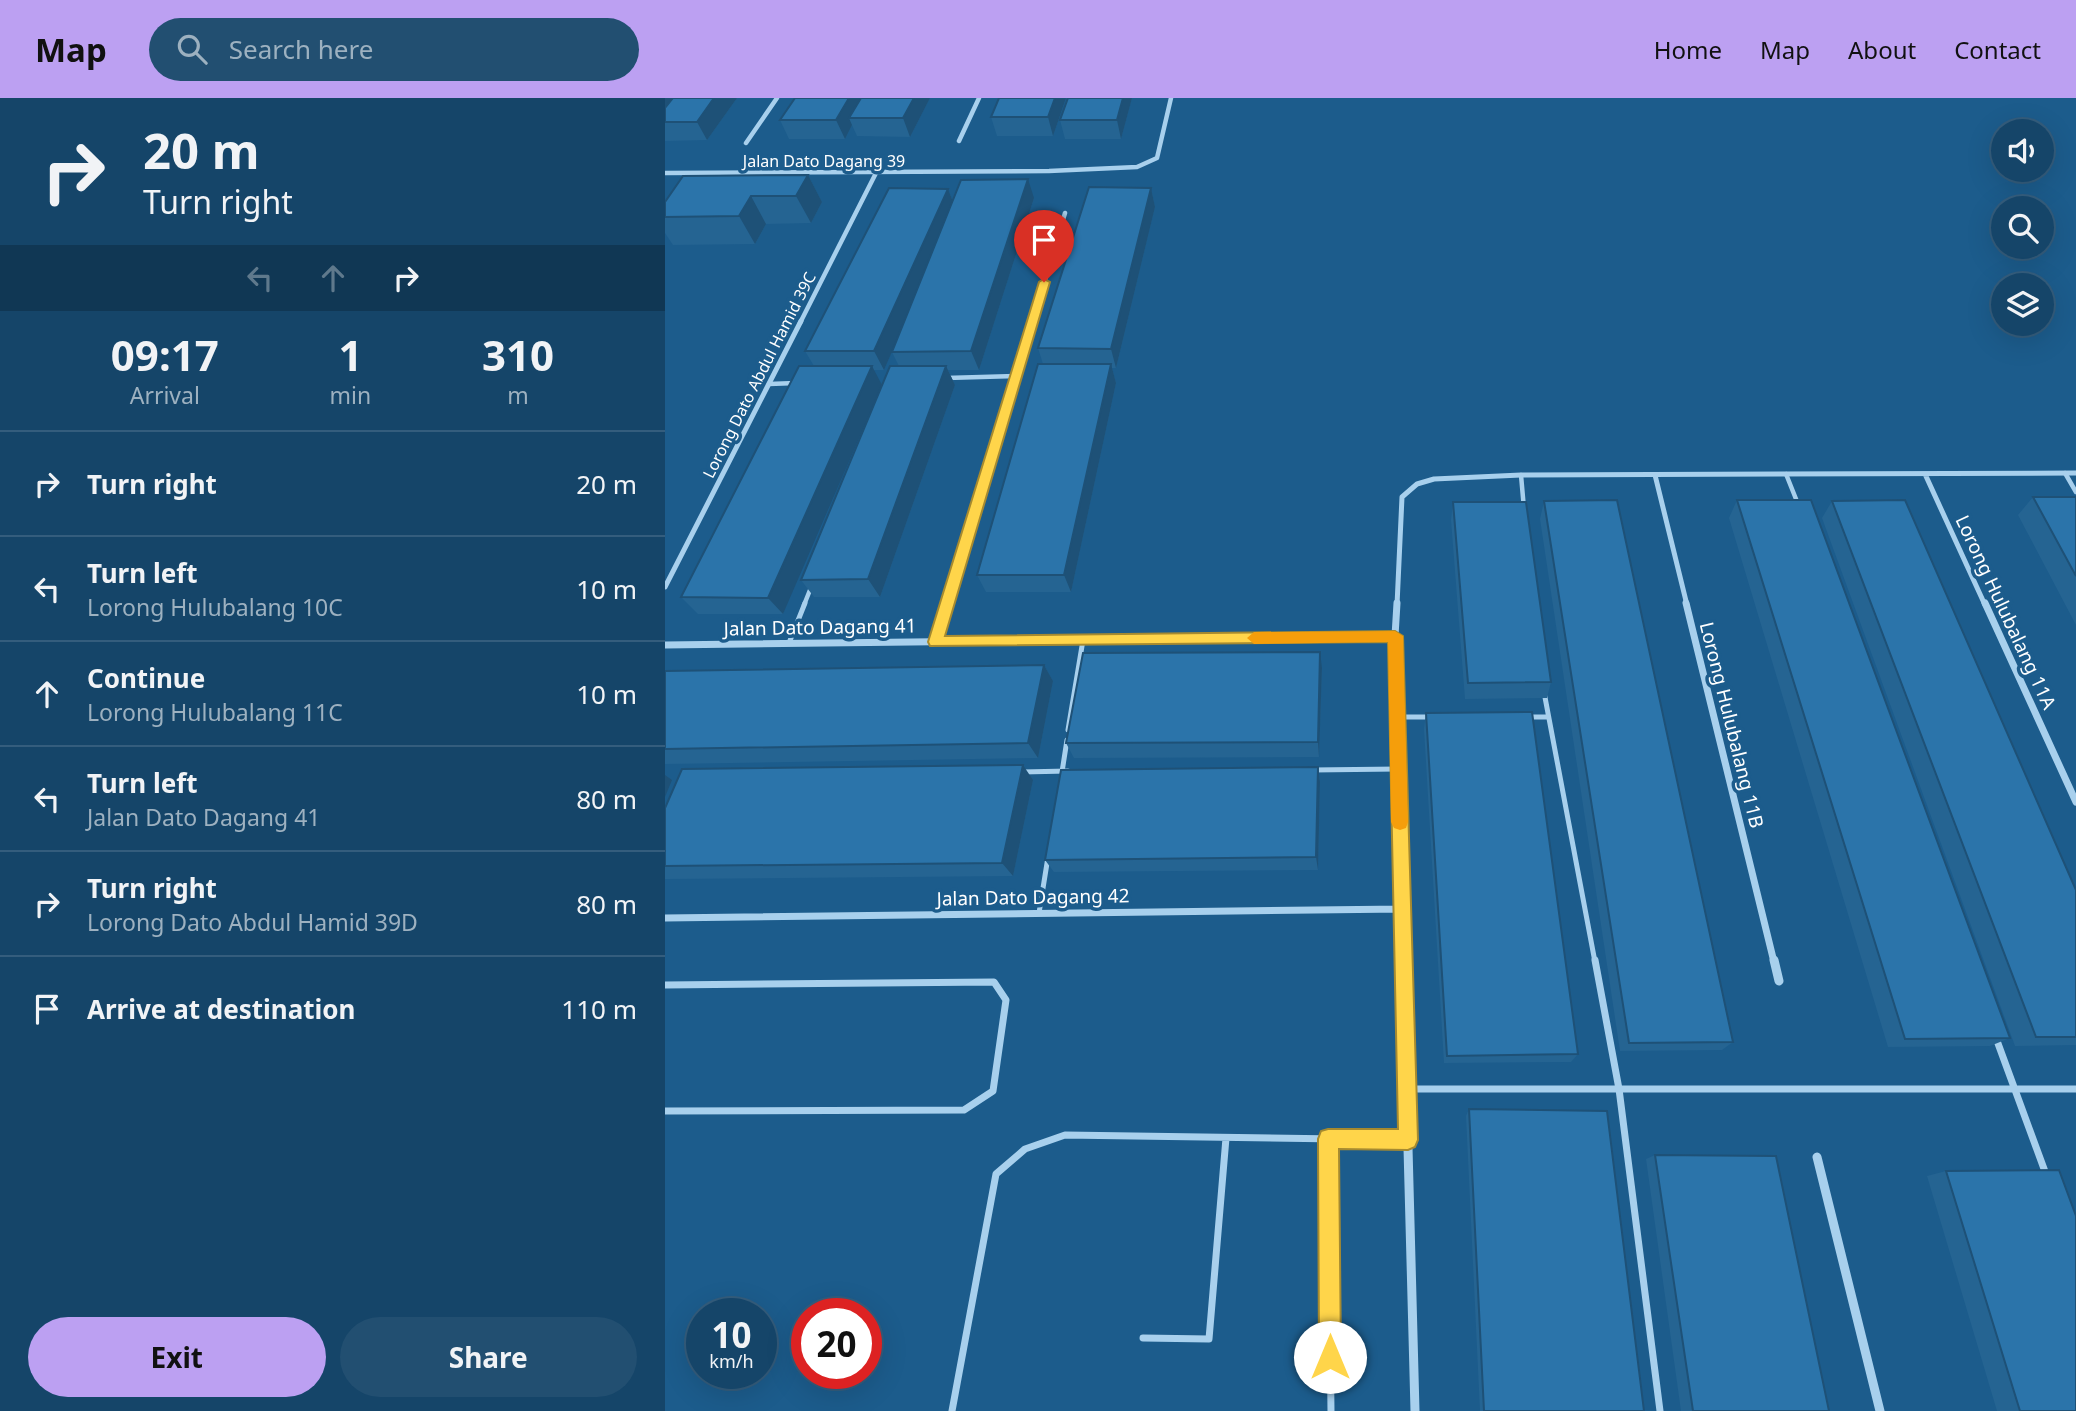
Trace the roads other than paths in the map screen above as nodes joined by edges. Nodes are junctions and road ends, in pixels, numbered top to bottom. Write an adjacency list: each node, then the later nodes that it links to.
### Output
1 (777, 98): 5 (street)
2 (979, 98): 4 (street)
3 (1171, 98): 6 (street, Jalan Dato Dagang 39)
4 (959, 141)
5 (746, 143)
6 (983, 172): 8 (street, Jalan Dato Dagang 39); 9 (lane)
7 (665, 173): 8 (street, Jalan Dato Dagang 39)
8 (876, 173): 14 (street, Lorong Dato Abdul Hamid 39C)
9 (978, 184)
10 (1065, 213): 11 (street)
11 (1016, 376): 12 (lane); 28 (street)
12 (935, 378)
13 (806, 383): 14 (lane)
14 (769, 384): 25 (street, Lorong Dato Abdul Hamid 39C)
15 (2065, 473): 16 (street); 18 (street); 21 (lane)
16 (2076, 473)
17 (1786, 474): 18 (street); 20 (street); 22 (lane)
18 (1925, 474): 42 (street, Lorong Hulubalang 11A)
19 (1521, 475): 20 (street); 23 (lane); 26 (street)
20 (1655, 475): 47 (street, Lorong Hulubalang 11B)
21 (2076, 492)
22 (1801, 514)
23 (1525, 516)
24 (814, 580): 29 (lane)
25 (665, 587)
26 (1395, 636): 27 (street, Jalan Dato Dagang 41); 32 (street)
27 (1083, 640): 28 (street, Jalan Dato Dagang 41); 38 (lane)
28 (936, 642): 29 (street, Jalan Dato Dagang 41)
29 (789, 643): 30 (street, Jalan Dato Dagang 41)
30 (665, 645)
31 (1543, 690): 35 (lane)
32 (1397, 717): 33 (lane); 36 (street)
33 (1439, 717)
34 (1521, 717): 35 (lane)
35 (1548, 717): 52 (lane)
36 (1398, 769): 37 (lane); 44 (street)
37 (1304, 770)
38 (1062, 771): 39 (lane); 40 (lane); 41 (lane)
39 (1075, 771)
40 (1021, 772)
41 (1060, 784)
42 (2076, 802)
43 (1050, 848): 45 (lane)
44 (1402, 909): 45 (street, Jalan Dato Dagang 42); 51 (street)
45 (1039, 913): 46 (street, Jalan Dato Dagang 42)
46 (665, 918)
47 (1779, 981)
48 (665, 985): 54 (lane)
49 (1996, 1036): 50 (lane)
50 (2015, 1088): 52 (lane); 53 (lane); 59 (lane)
51 (1406, 1089): 52 (lane); 57 (street)
52 (1619, 1089): 64 (lane)
53 (2076, 1089)
54 (665, 1111)
55 (1226, 1138): 56 (lane); 60 (lane); 61 (lane)
56 (1328, 1139): 57 (lane); 62 (lane)
57 (1408, 1140): 63 (street)
58 (1817, 1157): 65 (street)
59 (2048, 1178)
60 (1143, 1338)
61 (952, 1411)
62 (1331, 1411)
63 (1415, 1411)
64 (1660, 1411)
65 (1880, 1411)

